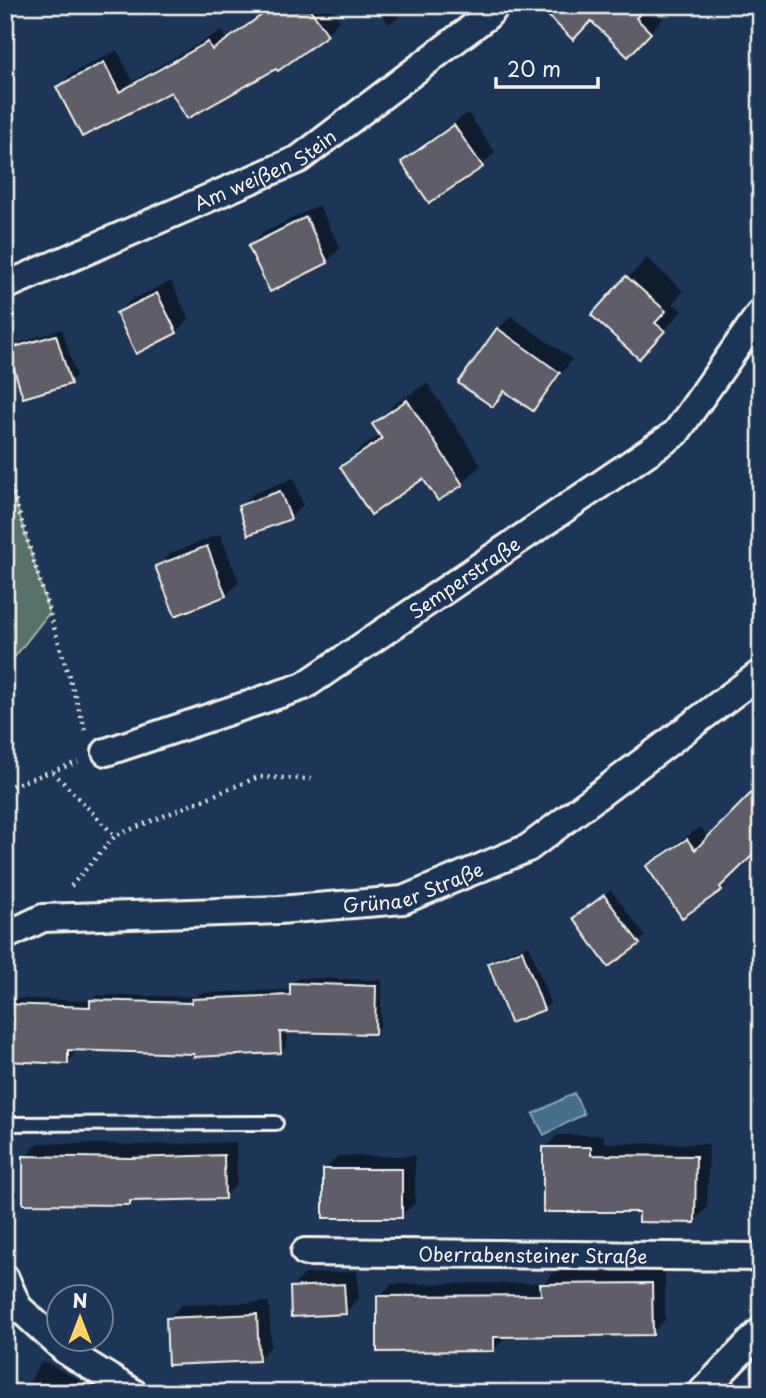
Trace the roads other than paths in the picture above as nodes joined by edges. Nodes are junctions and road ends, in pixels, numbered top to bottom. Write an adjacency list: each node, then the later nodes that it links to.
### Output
1 (497, 5): 2 (street, Am weißen Stein)
2 (5, 286)
3 (761, 312): 5 (street, Semperstraße)
4 (761, 673): 6 (street, Grünaer Straße)
5 (93, 750)
6 (5, 936)
7 (276, 1123): 8 (lane)
8 (5, 1124)
9 (305, 1252): 10 (street, Oberrabensteiner Straße)
10 (761, 1256)
11 (5, 1278): 13 (street)
12 (761, 1331): 14 (street)
13 (134, 1393)
14 (701, 1393)

